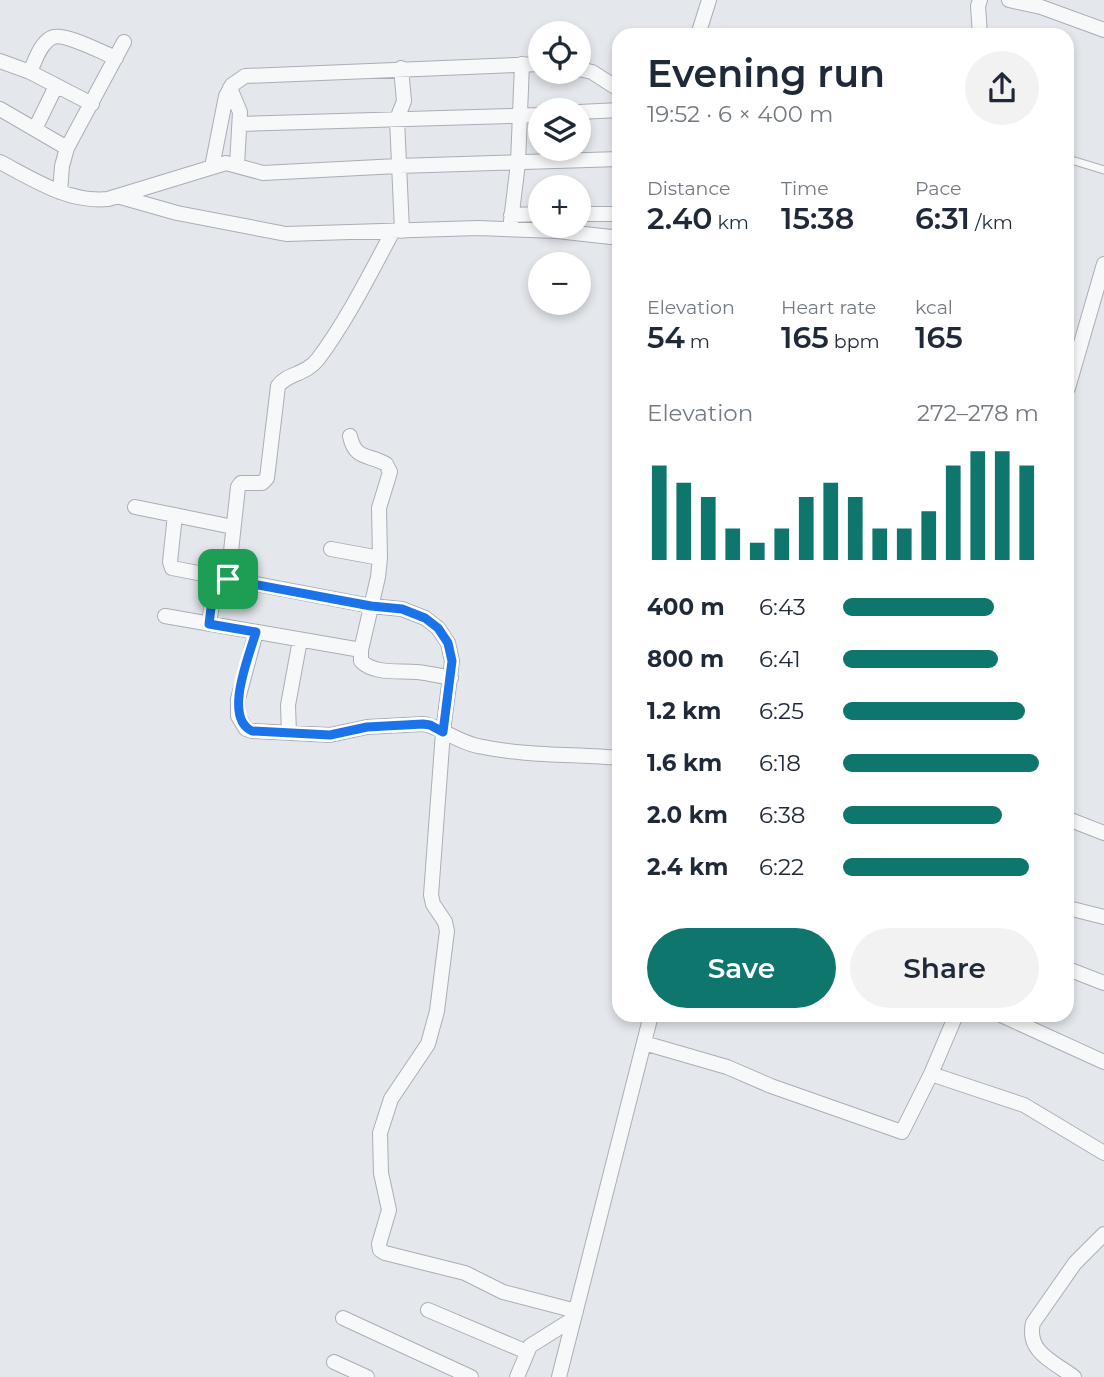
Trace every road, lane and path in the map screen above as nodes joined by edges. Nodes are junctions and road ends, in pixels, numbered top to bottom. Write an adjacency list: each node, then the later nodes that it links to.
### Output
1 (709, 0): 4 (street)
2 (980, 0): 5 (street)
3 (1009, 0): 6 (street)
4 (700, 28)
5 (980, 28)
6 (1104, 30)
7 (124, 42): 8 (street)
8 (116, 58): 13 (street); 18 (street)
9 (0, 61): 13 (street)
10 (522, 64): 11 (street); 12 (street); 22 (street)
11 (528, 64)
12 (401, 68): 17 (street); 24 (street)
13 (30, 72): 16 (street)
14 (591, 72): 15 (street)
15 (612, 84)
16 (56, 86): 18 (street); 26 (street)
17 (230, 88): 25 (street); 34 (street)
18 (92, 104): 27 (street)
19 (0, 109): 26 (street)
20 (612, 110): 21 (street)
21 (591, 111)
22 (521, 116): 23 (street); 24 (street); 31 (street)
23 (528, 116)
24 (397, 119): 25 (street); 33 (street)
25 (240, 124): 32 (street)
26 (35, 130): 27 (street)
27 (67, 148): 36 (street)
28 (612, 159): 31 (street)
29 (1074, 161): 35 (lane)
30 (0, 162): 36 (street)
31 (518, 163): 33 (street); 41 (street)
32 (237, 165): 33 (street); 34 (street)
33 (398, 166): 42 (street)
34 (212, 167): 37 (street)
35 (1104, 170)
36 (60, 192): 37 (street)
37 (117, 196): 42 (street)
38 (591, 214): 39 (street)
39 (612, 214)
40 (528, 217): 41 (street)
41 (510, 222): 42 (street); 43 (street)
42 (397, 231): 50 (street)
43 (612, 237)
44 (1104, 264): 45 (street)
45 (1101, 283): 46 (street)
46 (1074, 369)
47 (350, 436): 52 (street)
48 (135, 506): 49 (street)
49 (175, 515): 50 (street); 53 (street)
50 (233, 527): 53 (street)
51 (331, 549): 52 (street)
52 (380, 558): 54 (street)
53 (222, 578): 54 (street); 56 (street)
54 (371, 606): 59 (street); 60 (street)
55 (165, 617): 56 (street)
56 (209, 624): 57 (street)
57 (256, 632): 58 (street); 62 (street)
58 (300, 640): 59 (street); 62 (street)
59 (361, 650): 60 (street)
60 (451, 678): 61 (street)
61 (443, 732): 62 (street); 63 (street); 79 (street)
62 (289, 733)
63 (612, 758)
64 (1074, 821): 65 (street)
65 (1103, 832)
66 (1074, 910): 67 (street)
67 (1104, 917)
68 (1074, 971): 69 (street)
69 (1104, 983)
70 (649, 1022): 73 (street)
71 (953, 1022): 75 (street)
72 (1016, 1022): 74 (street)
73 (644, 1043): 75 (street); 79 (street)
74 (1104, 1062)
75 (932, 1074): 76 (street)
76 (1104, 1153)
77 (1104, 1234): 87 (street)
78 (428, 1310): 81 (street)
79 (575, 1315): 81 (street); 86 (street)
80 (342, 1318): 84 (street)
81 (527, 1353): 85 (street)
82 (334, 1362): 83 (street)
83 (367, 1377)
84 (471, 1377)
85 (517, 1377)
86 (559, 1377)
87 (1074, 1377)

